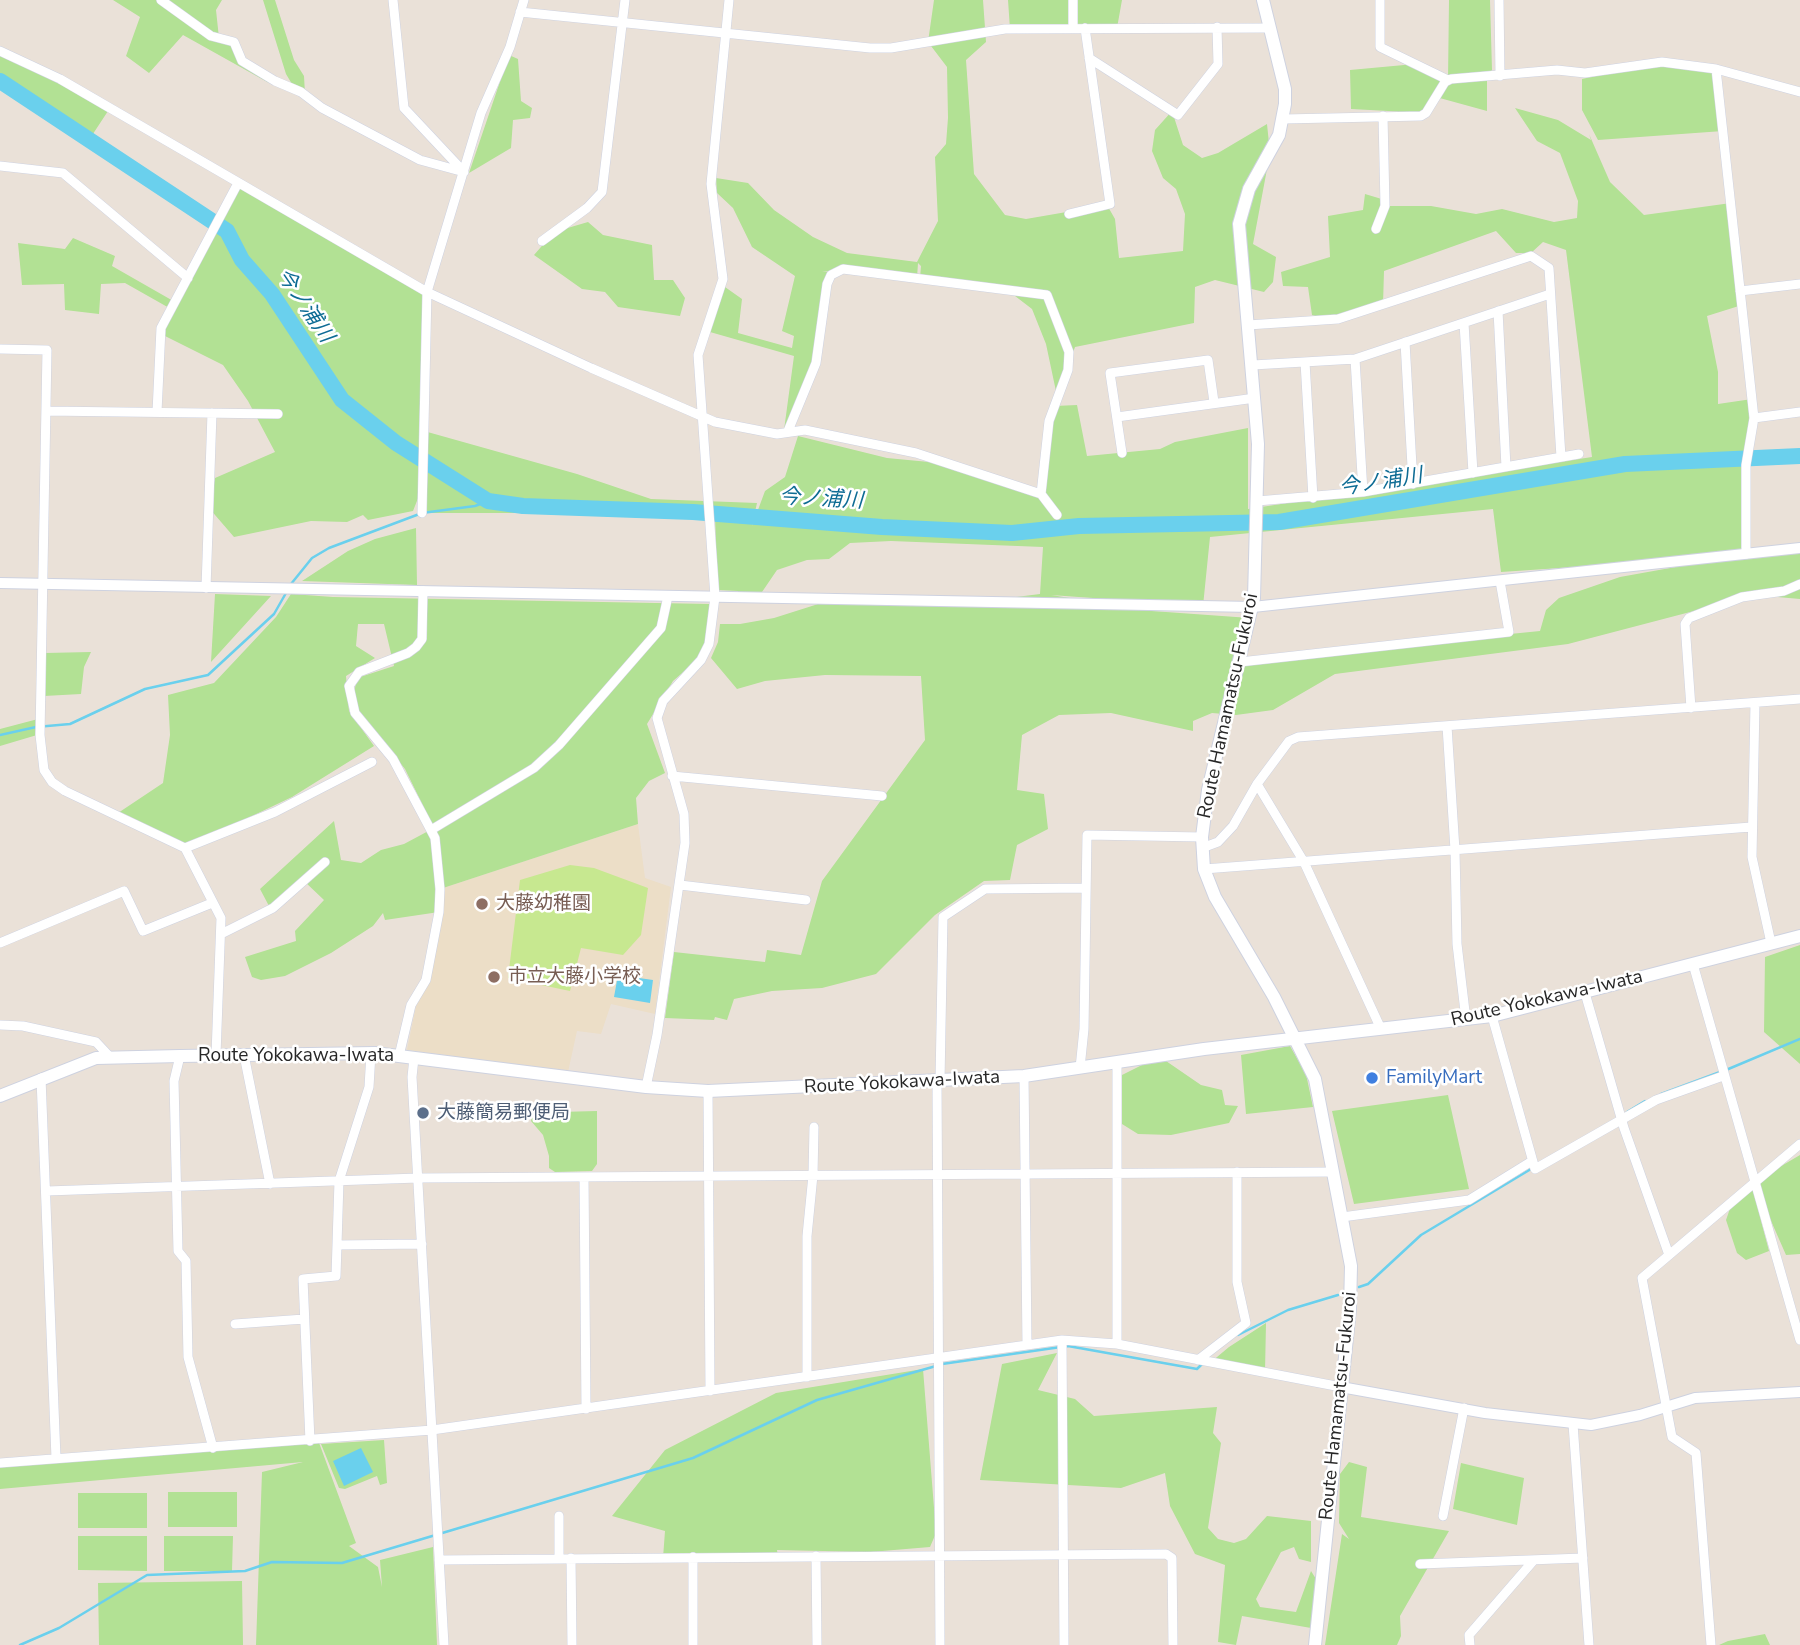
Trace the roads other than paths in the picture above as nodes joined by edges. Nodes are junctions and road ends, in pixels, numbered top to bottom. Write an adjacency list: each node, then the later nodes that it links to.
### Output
1 (161, 0): 26 (street)
2 (393, 0): 26 (street)
3 (524, 0): 10 (street)
4 (625, 0): 11 (street)
5 (729, 0): 16 (street)
6 (1073, 0): 14 (street)
7 (1263, 0): 13 (main road, Route Hamamatsu-Fukuroi)
8 (1380, 0): 21 (street)
9 (1499, 0): 20 (street)
10 (520, 12): 11 (street); 26 (street)
11 (623, 22): 16 (street); 30 (street)
12 (1217, 27): 13 (street); 15 (street); 18 (street)
13 (1270, 27): 24 (main road, Route Hamamatsu-Fukuroi)
14 (1073, 28): 15 (street); 16 (street)
15 (1085, 28): 18 (street)
16 (726, 33): 51 (street)
17 (0, 51): 27 (street)
18 (1089, 58): 28 (street)
19 (1716, 69): 20 (street); 22 (street); 33 (street)
20 (1500, 76): 21 (street)
21 (1448, 80): 23 (street)
22 (1800, 92)
23 (1383, 116): 24 (street); 29 (street)
24 (1284, 119): 38 (main road, Route Hamamatsu-Fukuroi)
25 (0, 166): 31 (street)
26 (464, 172): 34 (street)
27 (238, 183): 31 (street); 34 (street)
28 (1069, 215)
29 (1376, 229)
30 (542, 241)
31 (188, 278): 47 (street)
32 (1800, 284): 33 (street)
33 (1740, 290): 53 (street)
34 (428, 292): 51 (street); 65 (street)
35 (1550, 294): 36 (street); 38 (street); 57 (street)
36 (1498, 311): 37 (street); 58 (street)
37 (1464, 323): 39 (street); 59 (street)
38 (1248, 325): 43 (main road, Route Hamamatsu-Fukuroi)
39 (1405, 342): 41 (street); 60 (street)
40 (0, 349): 46 (street)
41 (1355, 359): 42 (street); 61 (street)
42 (1305, 362): 43 (street); 63 (street)
43 (1253, 365): 44 (main road, Route Hamamatsu-Fukuroi)
44 (1255, 398): 45 (street); 64 (main road, Route Hamamatsu-Fukuroi)
45 (1214, 402): 52 (street); 52 (street)
46 (46, 411): 47 (street); 71 (street)
47 (157, 412): 49 (street)
48 (1800, 412): 53 (street)
49 (212, 413): 50 (street); 73 (street)
50 (278, 414)
51 (702, 416): 54 (street); 76 (street)
52 (1117, 417): 55 (street)
53 (1754, 418): 68 (street)
54 (788, 431): 62 (street); 62 (street)
55 (1122, 453)
56 (1579, 454): 57 (street)
57 (1561, 457): 58 (street)
58 (1506, 467): 59 (street)
59 (1473, 473): 60 (street)
60 (1413, 484): 61 (street)
61 (1363, 492): 63 (street)
62 (1041, 494): 66 (street)
63 (1313, 498): 64 (street)
64 (1257, 501): 77 (main road, Route Hamamatsu-Fukuroi)
65 (422, 513)
66 (1057, 515)
67 (1800, 548): 68 (street)
68 (1746, 554): 69 (street)
69 (1500, 581): 77 (street); 78 (street)
70 (0, 583): 71 (street)
71 (44, 584): 73 (street); 90 (street)
72 (1800, 584): 81 (street)
73 (206, 587): 74 (street)
74 (423, 591): 75 (street); 88 (street)
75 (668, 596): 76 (street); 88 (street)
76 (715, 597): 77 (street); 84 (street)
77 (1253, 607): 78 (main road, Route Hamamatsu-Fukuroi)
78 (1240, 662): 89 (main road, Route Hamamatsu-Fukuroi)
79 (1800, 699): 80 (street)
80 (1755, 703): 81 (street); 87 (street)
81 (1691, 708): 82 (street)
82 (1447, 726): 85 (street); 91 (street)
83 (372, 762): 90 (street)
84 (673, 776): 86 (street); 95 (street)
85 (1257, 784): 89 (street); 93 (street)
86 (882, 796)
87 (1751, 827): 91 (street); 102 (street)
88 (431, 830): 114 (street)
89 (1202, 843): 94 (main road, Route Hamamatsu-Fukuroi); 96 (street)
90 (186, 848): 98 (street)
91 (1455, 850): 93 (street); 106 (street)
92 (325, 862): 99 (street)
93 (1304, 862): 94 (street); 108 (street)
94 (1204, 869): 109 (main road, Route Hamamatsu-Fukuroi)
95 (680, 885): 97 (street); 123 (street)
96 (1086, 888): 118 (street); 122 (street)
97 (806, 900)
98 (212, 903): 99 (street); 101 (street)
99 (221, 934): 112 (street)
100 (1800, 936): 102 (main road, Route Yokokawa-Iwata)
101 (0, 943)
102 (1771, 943): 103 (main road, Route Yokokawa-Iwata)
103 (1693, 964): 104 (main road, Route Yokokawa-Iwata); 120 (street)
104 (1585, 993): 105 (main road, Route Yokokawa-Iwata); 126 (street)
105 (1492, 1016): 106 (main road, Route Yokokawa-Iwata); 129 (street)
106 (1466, 1020): 108 (main road, Route Yokokawa-Iwata)
107 (0, 1025): 115 (street)
108 (1381, 1029): 109 (main road, Route Yokokawa-Iwata)
109 (1296, 1039): 117 (main road, Route Yokokawa-Iwata); 133 (main road, Route Hamamatsu-Fukuroi)
110 (371, 1053): 113 (main road, Route Yokokawa-Iwata); 114 (main road, Route Yokokawa-Iwata); 139 (street)
111 (180, 1055): 112 (main road, Route Yokokawa-Iwata); 115 (main road, Route Yokokawa-Iwata); 142 (street)
112 (216, 1055): 113 (main road, Route Yokokawa-Iwata)
113 (244, 1055): 141 (street)
114 (399, 1056): 116 (main road, Route Yokokawa-Iwata)
115 (110, 1057): 121 (main road, Route Yokokawa-Iwata)
116 (414, 1058): 123 (main road, Route Yokokawa-Iwata); 138 (street)
117 (1117, 1063): 118 (main road, Route Yokokawa-Iwata); 131 (street)
118 (1080, 1068): 119 (main road, Route Yokokawa-Iwata)
119 (1024, 1076): 122 (main road, Route Yokokawa-Iwata); 130 (street)
120 (1723, 1076): 126 (street); 140 (street)
121 (41, 1078): 125 (main road, Route Yokokawa-Iwata); 143 (street)
122 (938, 1081): 124 (main road, Route Yokokawa-Iwata); 134 (street)
123 (646, 1087): 124 (main road, Route Yokokawa-Iwata)
124 (708, 1091): 136 (street)
125 (0, 1096)
126 (1621, 1117): 129 (street); 147 (street)
127 (814, 1127): 135 (street)
128 (1800, 1144): 140 (street)
129 (1533, 1164): 144 (street)
130 (1025, 1172): 131 (street); 134 (street); 152 (street)
131 (1117, 1172): 132 (street); 153 (street)
132 (1237, 1172): 133 (street); 155 (street)
133 (1333, 1172): 144 (main road, Route Hamamatsu-Fukuroi)
134 (937, 1173): 135 (street); 154 (street)
135 (813, 1175): 136 (street); 156 (street)
136 (709, 1176): 137 (street); 158 (street)
137 (584, 1177): 138 (street); 162 (street)
138 (418, 1178): 139 (street); 145 (street)
139 (339, 1181): 141 (street); 146 (street)
140 (1754, 1182): 147 (street); 151 (street)
141 (271, 1184): 142 (street)
142 (176, 1187): 143 (street); 166 (street)
143 (47, 1191): 167 (street)
144 (1342, 1217): 157 (main road, Route Hamamatsu-Fukuroi)
145 (422, 1244): 146 (street); 164 (street)
146 (337, 1245): 148 (street)
147 (1669, 1255): 160 (street)
148 (304, 1319): 149 (street); 165 (street)
149 (234, 1324)
150 (1062, 1340): 152 (street); 153 (street); 171 (street)
151 (1800, 1340)
152 (1027, 1345): 154 (street)
153 (1117, 1345): 155 (street)
154 (937, 1358): 156 (street); 172 (street)
155 (1198, 1360): 157 (street)
156 (807, 1377): 158 (street)
157 (1341, 1387): 161 (street); 188 (main road, Route Hamamatsu-Fukuroi)
158 (710, 1391): 162 (street)
159 (1800, 1392): 160 (street)
160 (1668, 1406): 163 (street); 191 (street)
161 (1464, 1408): 163 (street); 170 (street)
162 (586, 1409): 164 (street)
163 (1573, 1424): 177 (street)
164 (432, 1430): 165 (street); 178 (street)
165 (310, 1441): 166 (street)
166 (213, 1448): 167 (street)
167 (56, 1458): 168 (street)
168 (0, 1462)
169 (559, 1516): 176 (street)
170 (1443, 1516)
171 (1063, 1554): 172 (street); 186 (street); 187 (street)
172 (940, 1555): 173 (street); 185 (street)
173 (816, 1556): 174 (street); 184 (street)
174 (693, 1557): 175 (street); 183 (street)
175 (571, 1558): 176 (street); 182 (street)
176 (559, 1559): 178 (street)
177 (1583, 1559): 179 (street); 190 (street)
178 (439, 1560): 181 (street)
179 (1534, 1560): 180 (street); 189 (street)
180 (1420, 1564)
181 (444, 1645)
182 (572, 1645)
183 (693, 1645)
184 (817, 1645)
185 (940, 1645)
186 (1064, 1645)
187 (1173, 1645)
188 (1315, 1645)
189 (1470, 1645)
190 (1589, 1645)
191 (1711, 1645)

